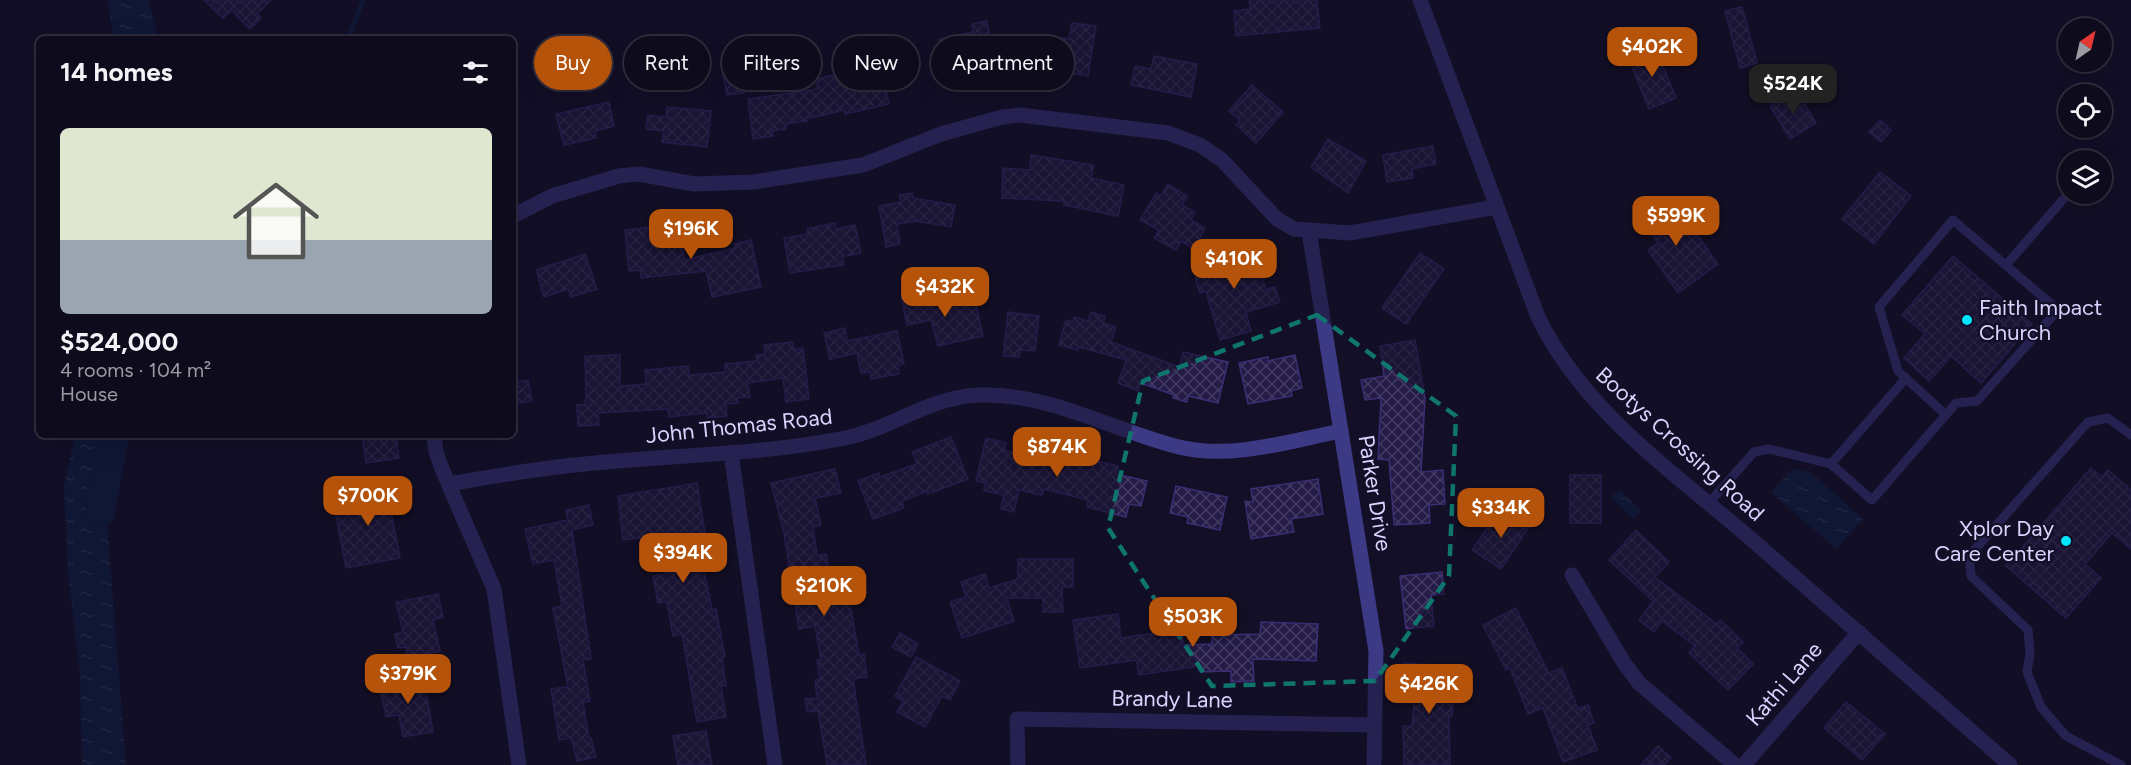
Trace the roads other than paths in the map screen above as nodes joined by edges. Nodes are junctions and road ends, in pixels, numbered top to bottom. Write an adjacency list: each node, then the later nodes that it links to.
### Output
1 (1420, 0): 3 (street, Bootys Crossing Road)
2 (2059, 204): 6 (lane)
3 (1496, 207): 5 (street); 15 (street, Bootys Crossing Road)
4 (516, 214): 5 (street)
5 (1309, 231): 9 (street, Parker Drive)
6 (2006, 265): 7 (lane); 8 (lane)
7 (1906, 378): 8 (lane); 13 (lane)
8 (1946, 415): 13 (lane)
9 (1341, 431): 12 (street, John Thomas Road); 18 (street, Parker Drive)
10 (2131, 435): 26 (lane)
11 (434, 438): 14 (street)
12 (731, 453): 14 (street, John Thomas Road); 20 (street)
13 (1831, 464): 15 (lane)
14 (449, 484): 19 (street)
15 (1709, 503): 17 (street, Bootys Crossing Road)
16 (1572, 575): 23 (street)
17 (1858, 632): 24 (street, Kathi Lane); 25 (street, Bootys Crossing Road)
18 (1374, 725): 21 (street, Brandy Lane); 22 (street, Parker Drive)
19 (519, 765)
20 (775, 765)
21 (1018, 765)
22 (1374, 765)
23 (1735, 765)
24 (1744, 765)
25 (2010, 765)
26 (2121, 765)

